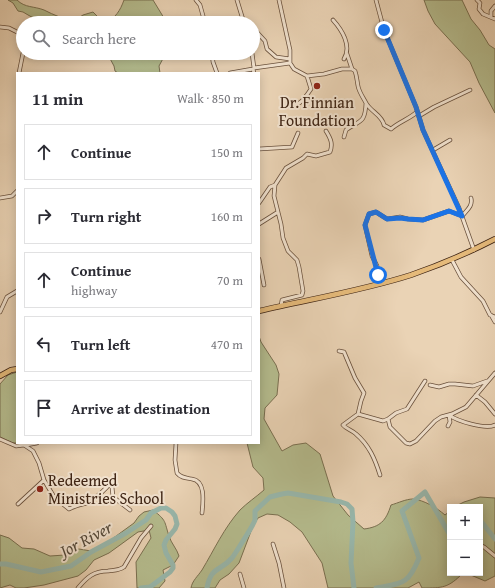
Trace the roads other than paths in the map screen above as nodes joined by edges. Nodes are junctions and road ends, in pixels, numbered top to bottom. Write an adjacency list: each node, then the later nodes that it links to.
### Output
1 (196, 0): 7 (street)
2 (237, 0): 8 (street)
3 (280, 0): 20 (street)
4 (376, 0): 30 (street)
5 (478, 0): 9 (street)
6 (495, 6): 9 (street)
7 (203, 16)
8 (243, 16)
9 (491, 17): 10 (street)
10 (495, 19)
11 (333, 20): 15 (street)
12 (0, 27): 13 (street)
13 (16, 32)
14 (260, 36): 20 (street)
15 (347, 54): 16 (street); 21 (street)
16 (344, 59)
17 (22, 60): 23 (street)
18 (213, 60): 24 (street)
19 (253, 60): 22 (street)
20 (290, 61): 22 (street); 26 (street)
21 (352, 69): 26 (street); 28 (street)
22 (254, 70): 25 (street)
23 (19, 72)
24 (217, 72)
25 (238, 72)
26 (307, 76): 29 (street)
27 (470, 90): 30 (street)
28 (366, 103): 30 (street); 33 (street)
29 (282, 107)
30 (418, 114): 36 (street)
31 (326, 131): 37 (street)
32 (298, 133): 35 (street)
33 (344, 137)
34 (450, 140): 36 (street)
35 (260, 149)
36 (433, 150): 43 (street)
37 (275, 185): 41 (street); 42 (street)
38 (16, 192): 39 (street)
39 (0, 198)
40 (471, 198): 43 (street)
41 (260, 202)
42 (278, 212): 44 (street); 52 (street)
43 (462, 216): 46 (street); 49 (street)
44 (260, 223)
45 (495, 239): 46 (main road)
46 (474, 250): 47 (main road)
47 (452, 260): 49 (main road); 55 (street)
48 (260, 264): 50 (street)
49 (380, 284): 52 (main road)
50 (264, 285)
51 (16, 292): 54 (street)
52 (282, 306): 53 (main road)
53 (260, 311)
54 (0, 312)
55 (490, 315): 56 (street); 57 (street)
56 (495, 317)
57 (495, 322)
58 (339, 351): 66 (street)
59 (16, 368): 61 (main road)
60 (495, 373): 63 (street)
61 (0, 376)
62 (425, 381): 69 (street)
63 (488, 381): 64 (street); 65 (street)
64 (430, 386)
65 (476, 395): 67 (street); 68 (street)
66 (358, 414): 69 (street); 76 (street)
67 (495, 414)
68 (449, 415): 69 (street); 70 (street); 71 (street)
69 (388, 419)
70 (495, 425)
71 (448, 426)
72 (0, 438): 75 (street)
73 (34, 444): 75 (street)
74 (176, 444): 80 (street)
75 (24, 445): 77 (street)
76 (380, 475)
77 (44, 480): 78 (street); 79 (street)
78 (18, 504)
79 (130, 510)
80 (202, 513)
81 (150, 526): 86 (street)
82 (273, 544): 88 (street)
83 (483, 547): 84 (street)
84 (495, 556)
85 (240, 574): 87 (street)
86 (78, 588)
87 (244, 588)
88 (284, 588)

